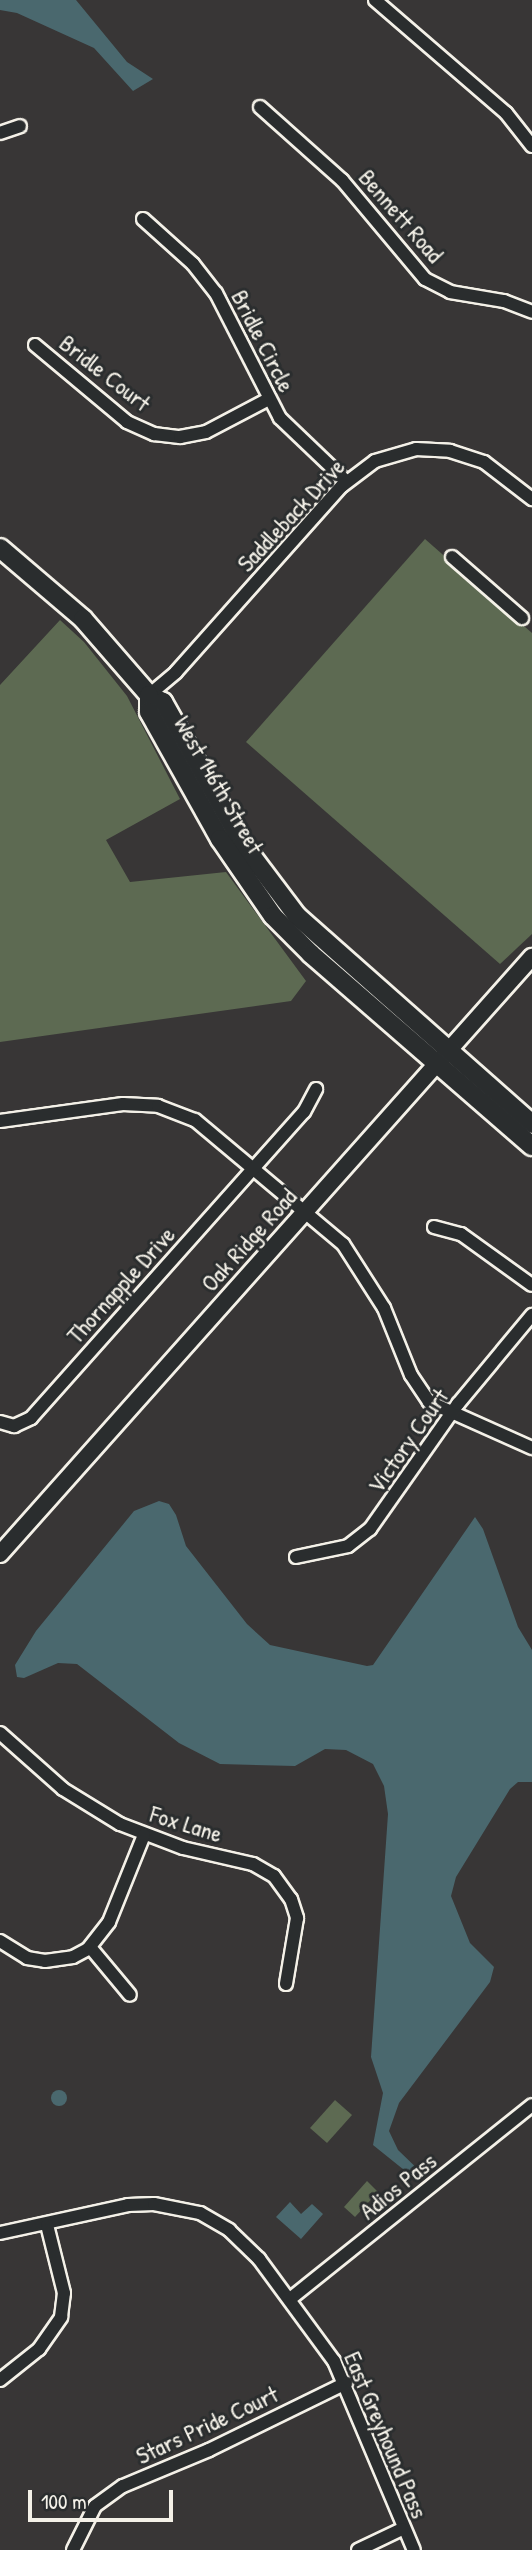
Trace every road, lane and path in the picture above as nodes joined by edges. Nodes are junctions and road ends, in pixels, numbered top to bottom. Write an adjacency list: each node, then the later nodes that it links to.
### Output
1 (374, 0): 5 (street)
2 (260, 107): 7 (street, Bennett Road)
3 (20, 126): 4 (street)
4 (0, 133)
5 (532, 146)
6 (143, 219): 9 (street, Bridle Circle)
7 (532, 312)
8 (35, 345): 9 (street, Bridle Court)
9 (267, 400): 10 (street, Bridle Circle)
10 (346, 481): 11 (street, Saddleback Drive); 15 (street, Saddleback Drive)
11 (532, 499)
12 (0, 548): 15 (main road)
13 (452, 557): 14 (street)
14 (522, 618)
15 (149, 695): 17 (main road, West 146th Street)
16 (532, 957): 17 (street, Oak Ridge Road)
17 (443, 1058): 20 (main road, West 146th Street); 21 (main road, West 146th Street); 23 (street, Oak Ridge Road)
18 (316, 1089): 22 (street, Thornapple Drive)
19 (0, 1121): 22 (street)
20 (532, 1124)
21 (532, 1146)
22 (256, 1167): 23 (street); 28 (street, Thornapple Drive)
23 (307, 1210): 27 (street); 30 (street, Oak Ridge Road)
24 (434, 1227): 25 (street)
25 (532, 1285)
26 (532, 1315): 27 (street, Victory Court)
27 (450, 1414): 29 (street); 31 (street, Victory Court)
28 (0, 1422)
29 (532, 1448)
30 (0, 1554)
31 (296, 1557)
32 (0, 1732): 33 (street, Fox Lane)
33 (144, 1835): 35 (street); 36 (street, Fox Lane)
34 (0, 1941): 35 (street)
35 (90, 1947): 37 (street)
36 (286, 1984)
37 (130, 1995)
38 (532, 2105): 41 (street, Adios Pass)
39 (47, 2225): 40 (street, East Greyhound Pass); 41 (street, East Greyhound Pass); 42 (street)
40 (0, 2233)
41 (290, 2299): 43 (street, East Greyhound Pass)
42 (0, 2380)
43 (346, 2383): 44 (street, East Greyhound Pass); 45 (street, Stars Pride Court)
44 (402, 2529): 46 (street); 47 (street, East Greyhound Pass)
45 (73, 2550)
46 (358, 2550)
47 (414, 2550)

